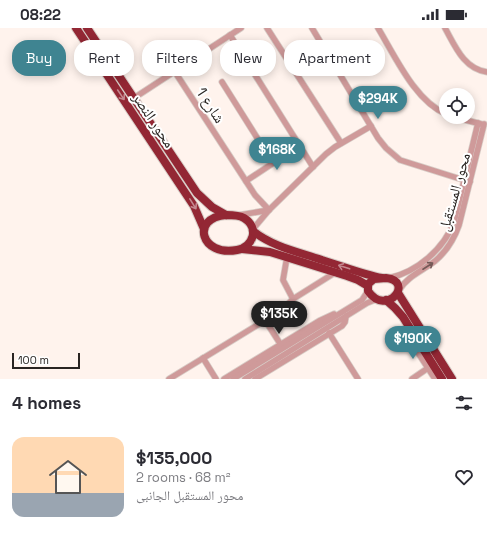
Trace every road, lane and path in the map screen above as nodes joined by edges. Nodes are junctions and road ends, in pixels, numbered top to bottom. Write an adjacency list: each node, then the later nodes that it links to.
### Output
1 (76, 28): 30 (highway, محور النصر, one-way to 30)
2 (87, 28): 14 (highway, محور النصر)
3 (241, 28): 8 (street)
4 (267, 28): 20 (street)
5 (312, 28): 19 (street)
6 (378, 28): 15 (street)
7 (445, 28): 10 (street)
8 (230, 35): 9 (street); 21 (street)
9 (212, 47)
10 (487, 72)
11 (169, 76): 14 (street)
12 (178, 76): 25 (street, شارع 1)
13 (222, 82): 22 (street)
14 (134, 98): 28 (highway, محور النصر)
15 (439, 110)
16 (475, 122): 17 (street)
17 (478, 123): 18 (street); 24 (street, محور المستقبل)
18 (486, 125): 26 (street, محور المستقبل)
19 (371, 126): 20 (street); 24 (street)
20 (341, 143): 23 (street)
21 (299, 146): 22 (street); 23 (street)
22 (273, 163): 25 (street)
23 (312, 167): 27 (street)
24 (463, 180): 26 (street); 35 (street, محور المستقبل)
25 (246, 181): 27 (street, شارع 1)
26 (470, 182): 37 (street, محور المستقبل, one-way to 26)
27 (269, 210): 29 (street); 31 (street)
28 (226, 215): 29 (highway); 30 (highway)
29 (238, 216): 31 (highway)
30 (204, 229): 32 (highway)
31 (253, 230): 32 (highway); 35 (highway, one-way to 31)
32 (242, 249): 33 (highway)
33 (287, 257): 34 (highway); 38 (street)
34 (336, 272): 36 (highway); 38 (street)
35 (385, 278): 36 (highway); 37 (highway)
36 (368, 288): 39 (highway); 43 (street)
37 (398, 292): 40 (highway); 41 (highway)
38 (293, 299): 44 (street)
39 (377, 299): 40 (highway); 43 (street)
40 (386, 300): 42 (highway)
41 (406, 306): 42 (highway); 61 (highway)
42 (398, 310): 46 (highway)
43 (344, 314): 45 (street); 47 (street); 55 (street)
44 (265, 320): 48 (street); 49 (street)
45 (329, 333): 56 (street); 57 (street)
46 (417, 337): 50 (street); 60 (highway)
47 (288, 342): 48 (street); 54 (street)
48 (281, 344): 53 (street)
49 (203, 358): 51 (street); 52 (street)
50 (428, 368): 58 (street); 59 (street)
51 (170, 379)
52 (216, 379)
53 (224, 379)
54 (233, 379)
55 (245, 379)
56 (255, 379)
57 (358, 379)
58 (412, 379)
59 (435, 379)
60 (442, 379)
61 (452, 379)

